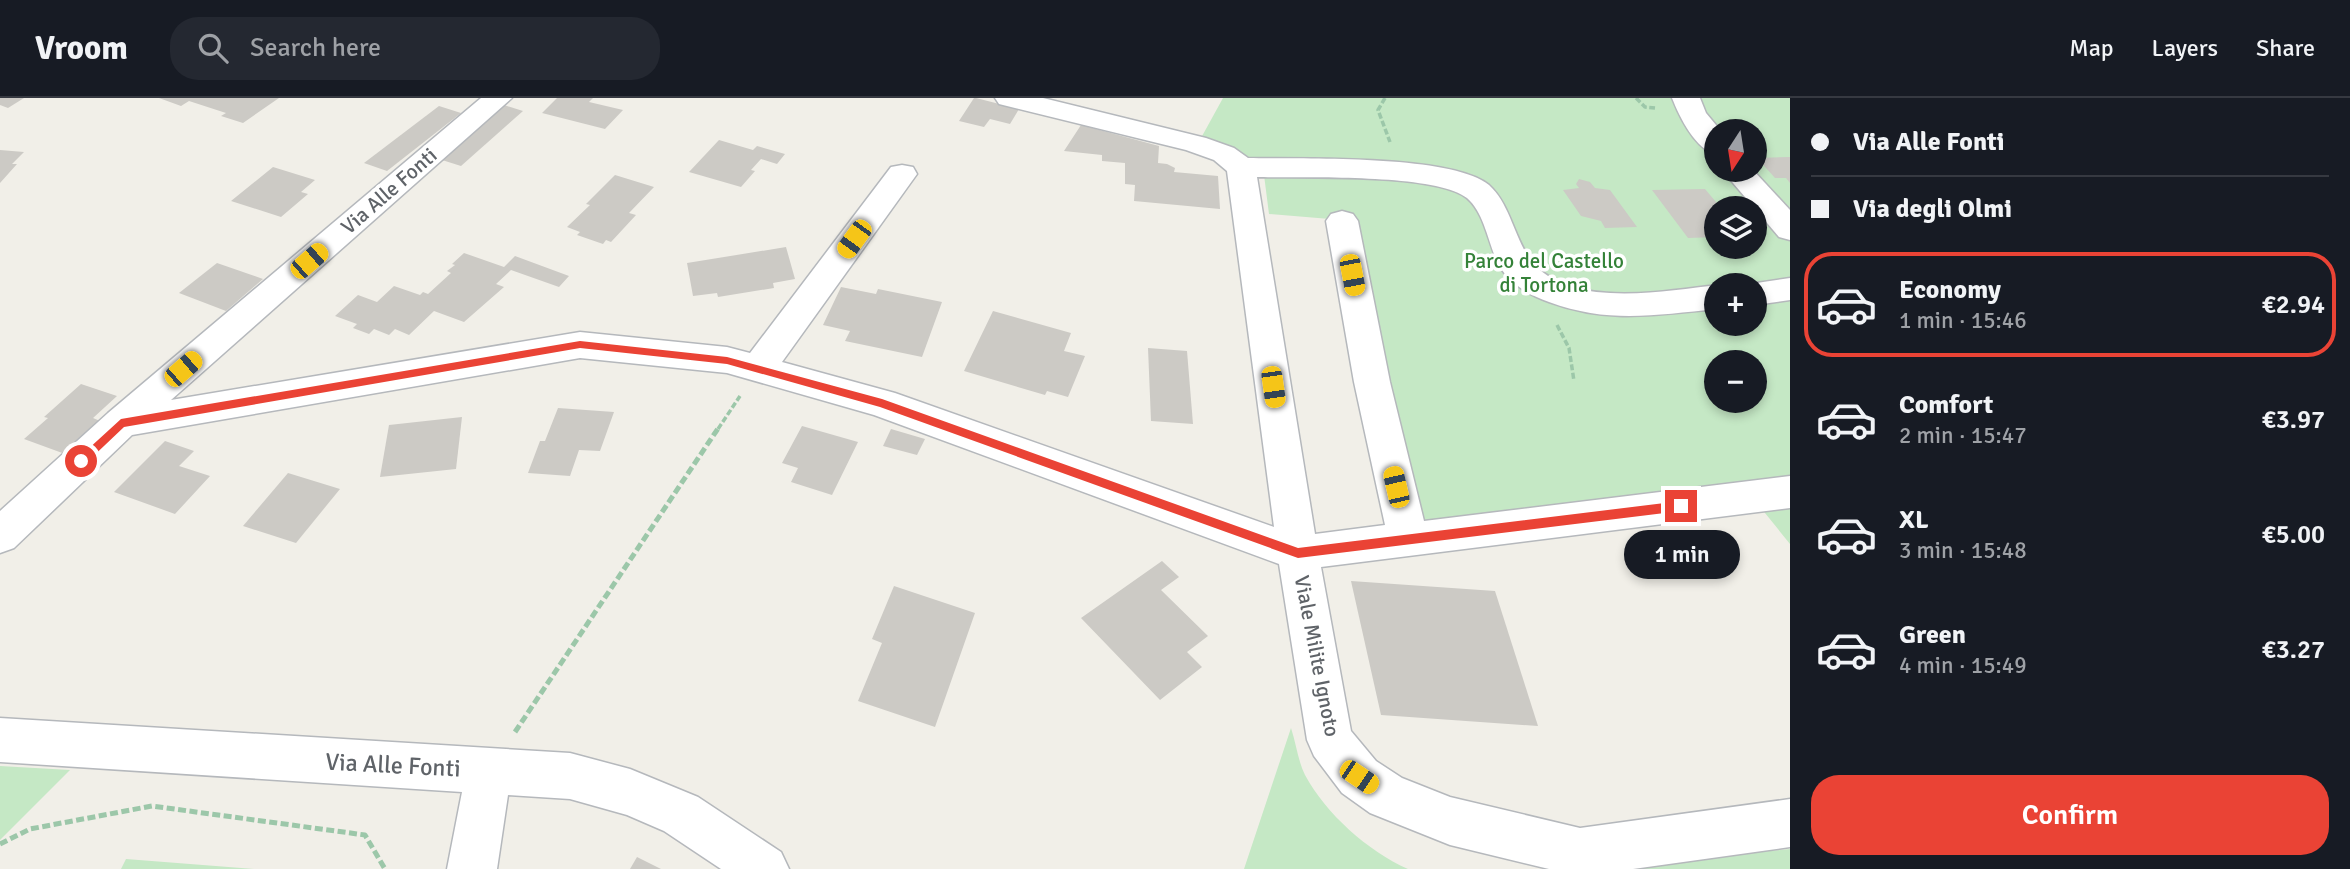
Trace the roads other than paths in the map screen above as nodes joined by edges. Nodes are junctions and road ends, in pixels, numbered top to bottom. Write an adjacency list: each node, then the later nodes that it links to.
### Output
1 (498, 98): 14 (street, Via Alle Fonti)
2 (1009, 98): 5 (street)
3 (1686, 98): 4 (street)
4 (1704, 129)
5 (1241, 167): 12 (street); 18 (street, Viale Milite Ignoto)
6 (902, 174): 13 (street)
7 (1748, 182): 9 (street)
8 (1342, 221): 17 (street)
9 (1790, 230)
10 (1790, 289): 11 (street)
11 (1767, 292)
12 (1704, 298)
13 (758, 369): 14 (street); 18 (street)
14 (121, 423): 16 (street, Via Alle Fonti)
15 (1790, 492): 17 (street)
16 (0, 536)
17 (1408, 539): 18 (street)
18 (1298, 553): 21 (street, Viale Milite Ignoto)
19 (0, 740): 20 (street, Via Alle Fonti)
20 (489, 770): 22 (street); 23 (street, Via Alle Fonti)
21 (1790, 823)
22 (472, 869)
23 (764, 869)

